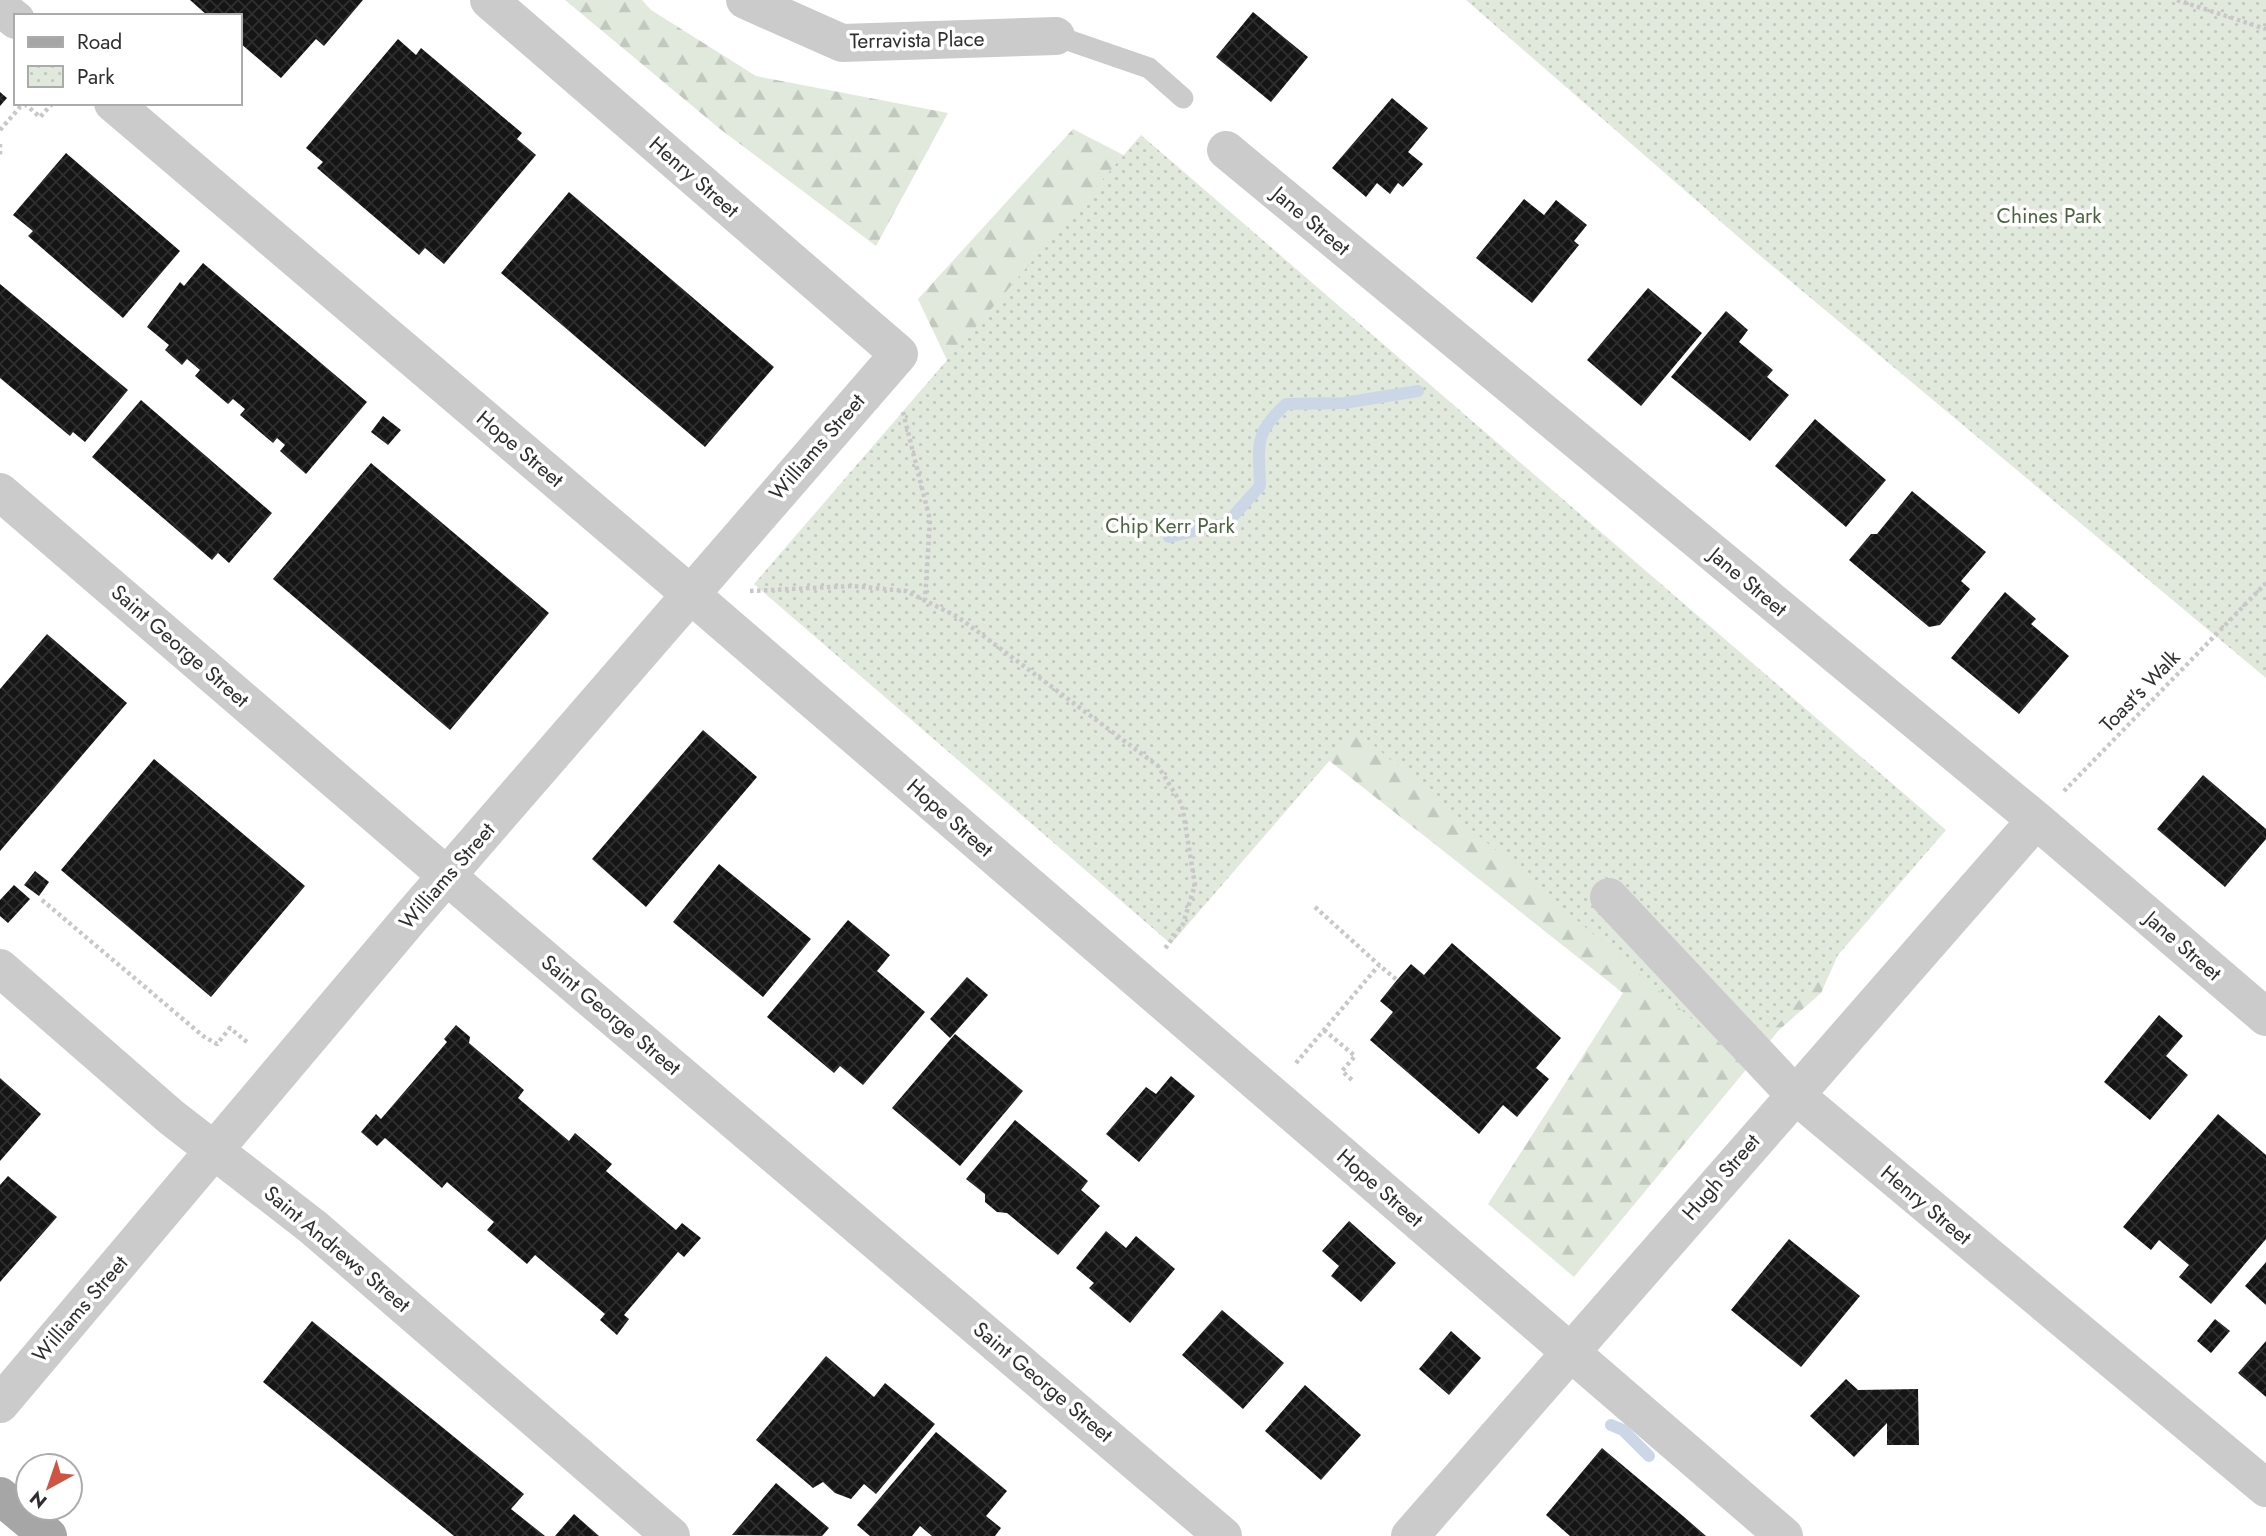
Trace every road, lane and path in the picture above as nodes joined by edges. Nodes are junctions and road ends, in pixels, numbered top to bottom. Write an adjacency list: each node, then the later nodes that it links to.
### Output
1 (489, 0): 17 (street, Henry Street)
2 (745, 0): 7 (street, Terravista Place)
3 (2178, 0): 6 (path)
4 (0, 7): 5 (street)
5 (14, 18)
6 (2266, 29)
7 (1056, 36): 8 (lane)
8 (1183, 98)
9 (26, 105): 11 (path)
10 (26, 105): 13 (path)
11 (51, 105)
12 (115, 105): 22 (street, Hope Street)
13 (0, 130)
14 (0, 144): 16 (path)
15 (1226, 150): 24 (street, Jane Street)
16 (0, 158)
17 (899, 354): 22 (street, Williams Street)
18 (900, 403): 23 (path)
19 (0, 492): 25 (street, Saint George Street)
20 (2266, 583): 24 (path, Toast's Walk)
21 (750, 591): 23 (path)
22 (689, 593): 25 (street, Williams Street); 40 (street, Hope Street)
23 (925, 600): 29 (path)
24 (2036, 820): 33 (street, Jane Street); 38 (street, Hugh Street)
25 (447, 876): 39 (street, Williams Street); 46 (street, Saint George Street)
26 (1609, 897): 38 (street, Henry Street)
27 (42, 900): 35 (path)
28 (1315, 907): 30 (path)
29 (1164, 950)
30 (1379, 965): 32 (path); 34 (path)
31 (0, 968): 39 (street, Saint Andrews Street)
32 (1397, 980)
33 (2266, 1017)
34 (1324, 1030): 36 (path); 37 (path)
35 (248, 1043)
36 (1295, 1064)
37 (1352, 1080)
38 (1794, 1094): 40 (street, Hugh Street); 42 (street, Henry Street)
39 (216, 1150): 41 (street, Williams Street); 45 (street, Saint Andrews Street)
40 (1569, 1351): 47 (street, Hugh Street); 48 (street, Hope Street)
41 (0, 1404)
42 (2266, 1488)
43 (0, 1496): 44 (main road)
44 (48, 1536)
45 (671, 1536)
46 (1223, 1536)
47 (1410, 1536)
48 (1784, 1536)

